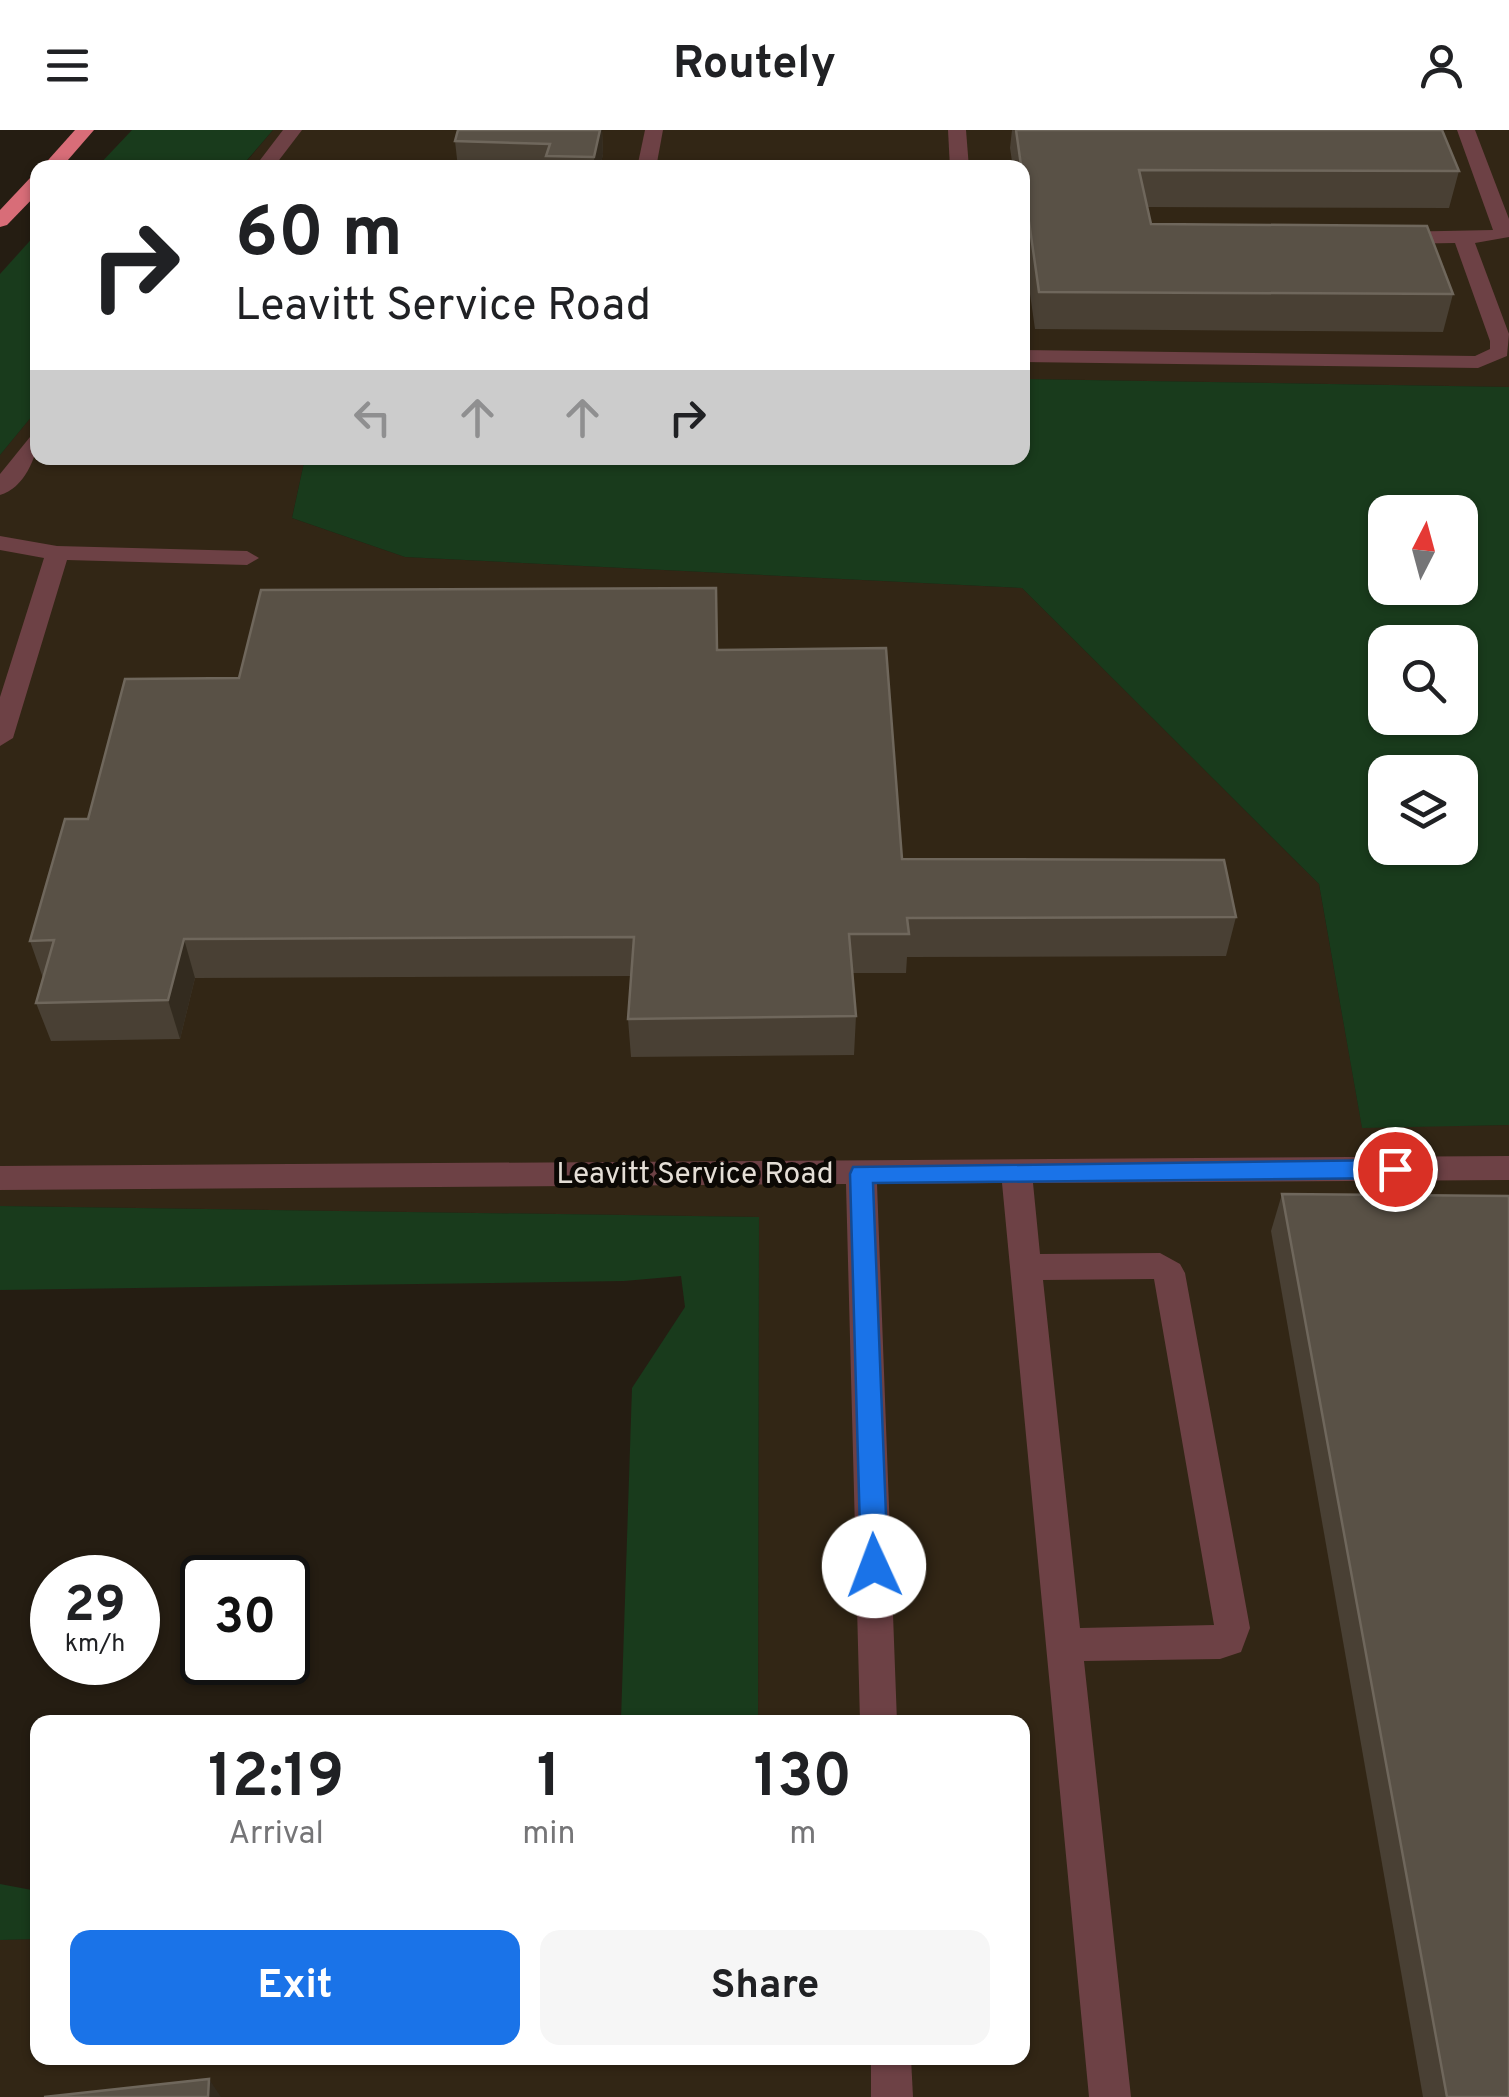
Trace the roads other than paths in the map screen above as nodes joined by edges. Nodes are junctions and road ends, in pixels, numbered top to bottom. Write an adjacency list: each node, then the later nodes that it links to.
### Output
1 (85, 130): 6 (highway)
2 (293, 130): 7 (street)
3 (654, 130): 8 (street)
4 (957, 130): 9 (street)
5 (1466, 130): 13 (street)
6 (57, 160)
7 (269, 160)
8 (648, 160)
9 (959, 160)
10 (30, 189): 11 (highway)
11 (0, 221)
12 (1366, 237): 13 (street)
13 (1463, 238): 14 (street)
14 (1030, 356)
15 (30, 452): 16 (street)
16 (0, 488)
17 (0, 543): 18 (street)
18 (57, 554): 19 (street); 20 (street)
19 (248, 558)
20 (0, 738)
21 (1509, 1168): 22 (street, Leavitt Service Road)
22 (1016, 1172): 23 (street, Leavitt Service Road); 25 (street)
23 (861, 1174): 24 (street, Leavitt Service Road); 27 (street)
24 (0, 1178)
25 (1025, 1267): 26 (street); 26 (street)
26 (1064, 1645): 30 (street)
27 (880, 1715)
28 (890, 2065): 29 (street)
29 (892, 2097)
30 (1110, 2097)

